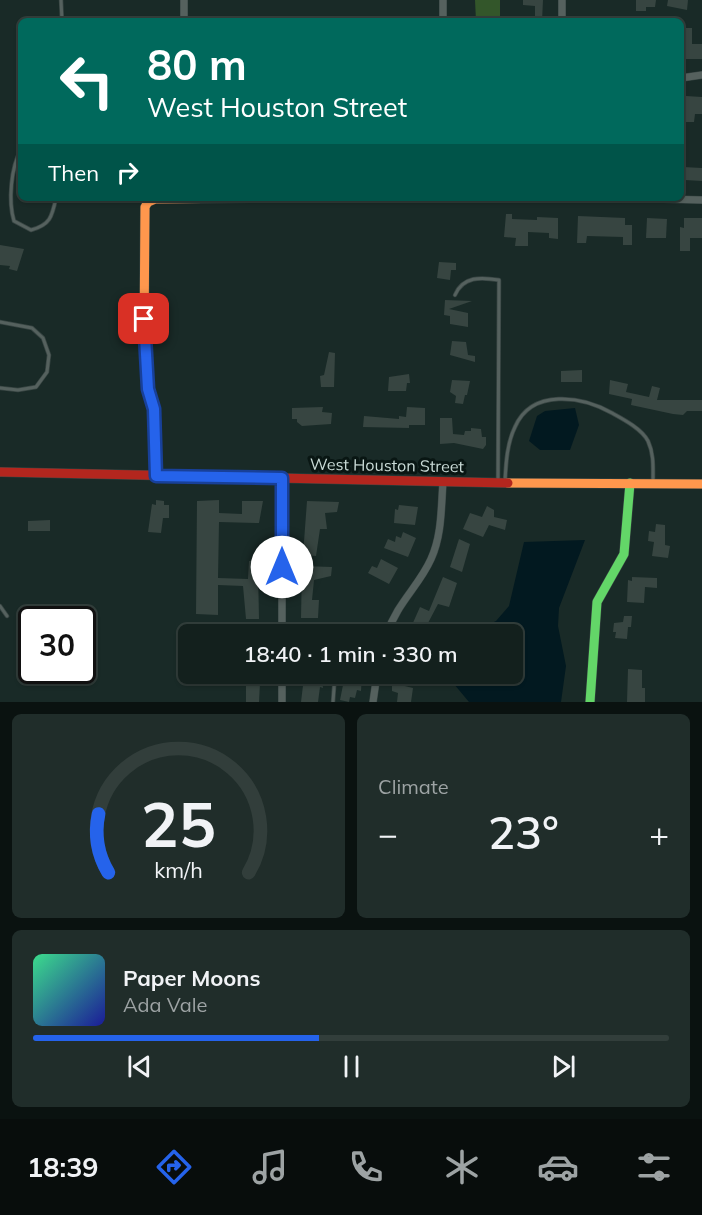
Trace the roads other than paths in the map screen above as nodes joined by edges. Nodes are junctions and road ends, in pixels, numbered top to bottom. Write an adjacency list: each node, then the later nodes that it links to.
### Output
1 (61, 0): 5 (lane)
2 (183, 0): 6 (street)
3 (443, 0): 7 (street)
4 (562, 0): 8 (street)
5 (62, 18)
6 (184, 18)
7 (443, 18)
8 (562, 18)
9 (702, 75): 10 (street)
10 (684, 78)
11 (18, 160): 14 (lane)
12 (684, 200): 13 (street)
13 (702, 200)
14 (55, 201)
15 (150, 201): 20 (main road)
16 (455, 295): 23 (lane)
17 (0, 322): 18 (lane)
18 (0, 388)
19 (0, 472): 20 (main road, West Houston Street)
20 (156, 476): 21 (main road, West Houston Street)
21 (282, 478): 22 (main road, West Houston Street); 29 (street)
22 (442, 482): 23 (main road, West Houston Street); 30 (street)
23 (501, 482): 24 (main road, West Houston Street); 25 (lane)
24 (630, 483): 25 (main road, West Houston Street); 37 (main road)
25 (652, 483): 26 (main road, West Houston Street)
26 (702, 484)
27 (0, 606): 28 (lane)
28 (7, 616)
29 (282, 624)
30 (391, 624)
31 (282, 684): 34 (street)
32 (334, 684): 35 (lane)
33 (376, 684): 36 (street)
34 (282, 702)
35 (333, 702)
36 (373, 702)
37 (590, 702)

